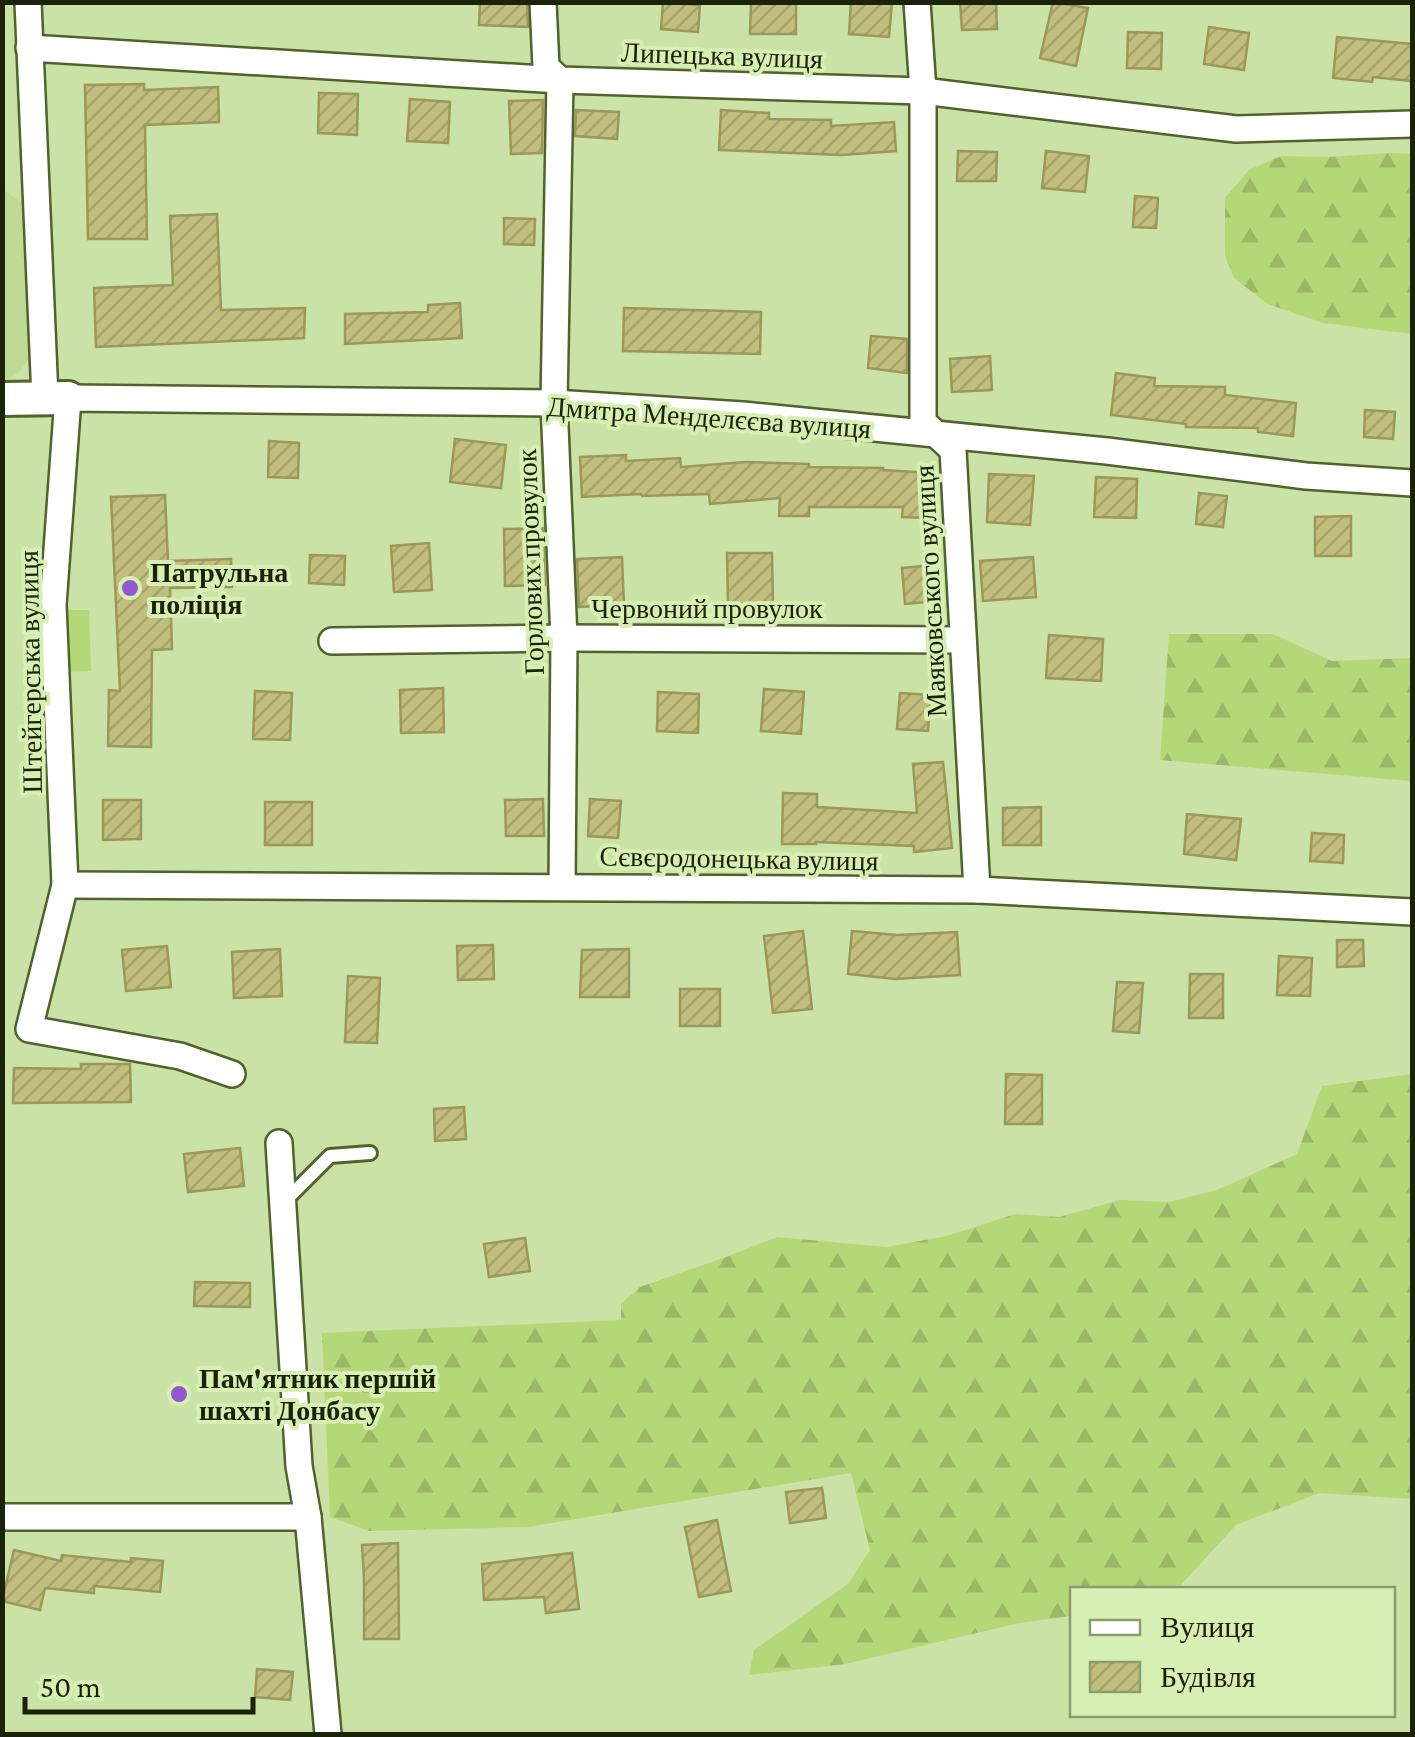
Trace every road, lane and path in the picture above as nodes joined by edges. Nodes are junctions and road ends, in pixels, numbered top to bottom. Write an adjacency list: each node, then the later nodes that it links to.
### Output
1 (28, 2): 4 (street, Штейгерська вулиця)
2 (543, 2): 5 (street, Горлових провулок)
3 (917, 2): 6 (street, Маяковського вулиця)
4 (29, 48): 5 (street, Липецька вулиця); 9 (street, Штейгерська вулиця)
5 (560, 80): 6 (street, Липецька вулиця); 10 (street, Горлових провулок)
6 (923, 91): 7 (street, Липецька вулиця); 11 (street, Маяковського вулиця)
7 (1412, 124)
8 (2, 398): 9 (street, Дмитра Менделєєва вулиця)
9 (57, 398): 10 (street, Дмитра Менделєєва вулиця); 16 (street, Штейгерська вулиця)
10 (554, 403): 11 (street, Дмитра Менделєєва вулиця); 13 (street, Горлових провулок)
11 (939, 436): 12 (street, Дмитра Менделєєва вулиця); 14 (street, Маяковського вулиця)
12 (1412, 483)
13 (564, 638): 14 (street, Червоний провулок); 15 (street, Червоний провулок); 17 (street, Горлових провулок)
14 (962, 640): 18 (street, Маяковського вулиця)
15 (332, 641)
16 (65, 886): 17 (street, Сєвєродонецька вулиця); 21 (street, Штейгерська вулиця)
17 (562, 887): 18 (street, Сєвєродонецька вулиця)
18 (978, 890): 19 (street, Сєвєродонецька вулиця)
19 (1412, 912)
20 (2, 1027): 21 (street)
21 (29, 1029): 22 (street)
22 (232, 1074)
23 (279, 1143): 25 (street)
24 (370, 1153): 25 (lane)
25 (283, 1202): 26 (street)
26 (308, 1516): 27 (street); 28 (street)
27 (2, 1517)
28 (328, 1734)

